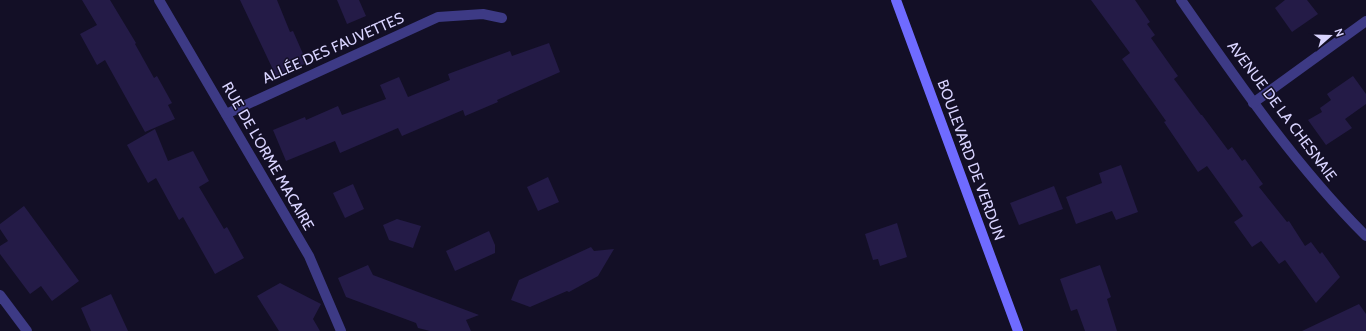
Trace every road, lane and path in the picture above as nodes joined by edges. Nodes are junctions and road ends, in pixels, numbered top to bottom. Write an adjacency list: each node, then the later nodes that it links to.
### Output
1 (159, 0): 7 (street, RUE DE L'ORME MACAIRE)
2 (896, 0): 12 (main road, BOULEVARD DE VERDUN)
3 (1181, 0): 6 (street, AVENUE DE LA CHESNAIE)
4 (502, 18): 7 (street, ALLÉE DES FAUVETTES)
5 (1366, 21): 6 (street)
6 (1253, 103): 8 (street, AVENUE DE LA CHESNAIE)
7 (226, 114): 11 (street, RUE DE L'ORME MACAIRE)
8 (1366, 236)
9 (0, 295): 10 (street)
10 (27, 331)
11 (341, 331)
12 (1018, 331)

